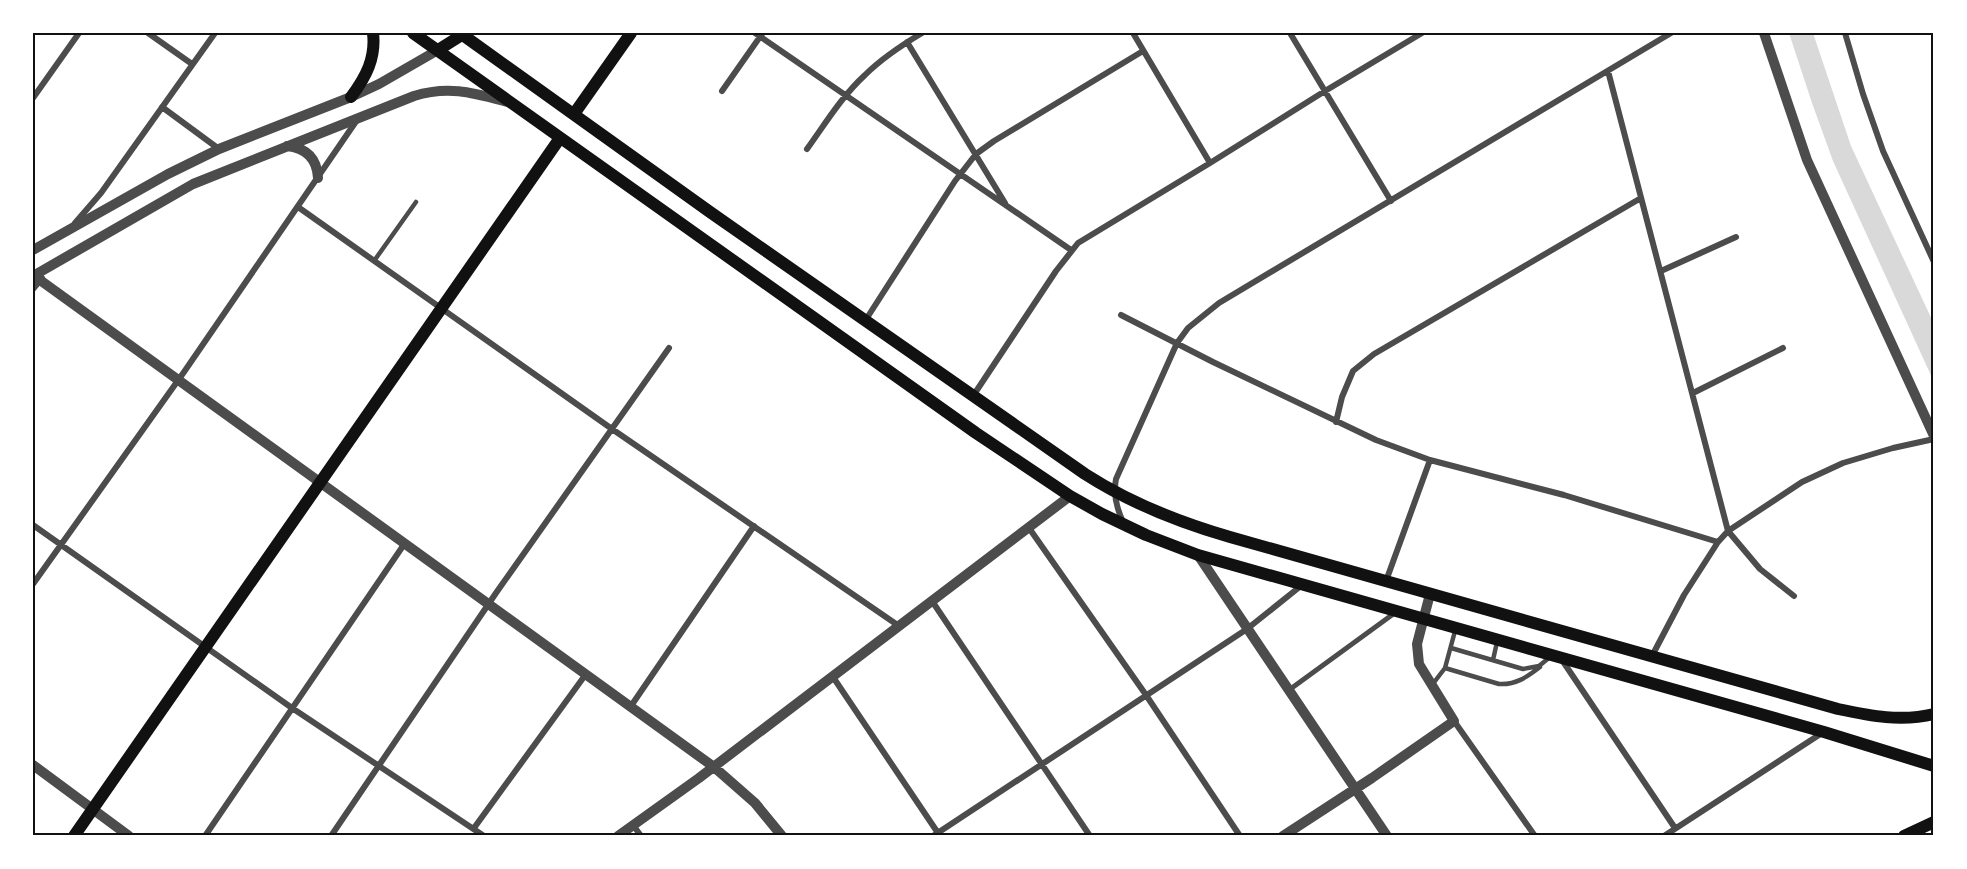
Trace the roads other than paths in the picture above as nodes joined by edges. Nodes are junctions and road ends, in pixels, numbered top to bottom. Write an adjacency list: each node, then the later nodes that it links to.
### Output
1 (79, 33): 25 (street)
2 (148, 33): 19 (street)
3 (215, 33): 19 (street)
4 (373, 33): 24 (main road)
5 (413, 33): 17 (main road)
6 (631, 33): 28 (main road)
7 (922, 33): 16 (street)
8 (1133, 33): 18 (street)
9 (1290, 33): 21 (street)
10 (1422, 33): 21 (street)
11 (1671, 33): 20 (street)
12 (1764, 33): 63 (street)
13 (1845, 33): 49 (street)
14 (462, 34): 17 (main road); 28 (main road)
15 (759, 34): 22 (street); 23 (street)
16 (907, 42): 23 (street); 35 (street)
17 (438, 50): 24 (street); 26 (main road)
18 (1143, 51): 35 (street); 36 (street)
19 (192, 64): 27 (street)
20 (1608, 71): 39 (street); 40 (street)
21 (1324, 90): 36 (street); 40 (street)
22 (722, 91)
23 (846, 96): 34 (street); 37 (street)
24 (351, 97): 30 (street)
25 (33, 99)
26 (511, 102): 29 (street); 31 (main road)
27 (162, 107): 33 (street); 44 (street)
28 (574, 114): 54 (main road)
29 (359, 117): 32 (street); 38 (street)
30 (276, 128): 32 (street); 33 (street)
31 (560, 138): 52 (main road); 67 (main road)
32 (286, 146): 38 (street); 51 (street)
33 (219, 149): 44 (street)
34 (807, 149)
35 (976, 154): 37 (street); 42 (street)
36 (1210, 163): 47 (street)
37 (960, 173): 42 (street); 54 (street)
38 (318, 178): 43 (street)
39 (1641, 198): 50 (street); 61 (street)
40 (1391, 201): 55 (street)
41 (416, 202): 48 (lane)
42 (1008, 206): 47 (street)
43 (298, 207): 48 (street); 58 (street)
44 (70, 229): 46 (street)
45 (1736, 237): 50 (street)
46 (33, 250)
47 (1071, 250): 60 (street)
48 (374, 261): 52 (street)
49 (1934, 262)
50 (1660, 271): 59 (street)
51 (35, 279): 58 (street)
52 (441, 308): 62 (street); 65 (main road)
53 (1121, 315): 55 (street)
54 (865, 321): 60 (main road)
55 (1177, 344): 61 (street); 66 (street)
56 (669, 348): 62 (street)
57 (1782, 348): 59 (street)
58 (178, 380): 65 (street); 75 (street)
59 (1693, 393): 72 (street)
60 (974, 396): 66 (main road)
61 (1336, 422): 64 (street)
62 (612, 429): 69 (street); 83 (street)
63 (1934, 438): 72 (street)
64 (1430, 460): 73 (street); 77 (street)
65 (320, 481): 74 (street); 90 (main road)
66 (1115, 492): 70 (street); 77 (main road)
67 (1070, 496): 70 (main road); 71 (street)
68 (33, 525): 75 (street)
69 (754, 526): 86 (street); 101 (street)
70 (1125, 526): 76 (main road)
71 (1029, 528): 82 (street); 100 (street)
72 (1728, 531): 73 (street); 81 (street)
73 (1718, 542): 92 (street)
74 (405, 543): 83 (street); 102 (street)
75 (61, 545): 78 (street); 90 (street)
76 (1198, 555): 79 (main road); 88 (street)
77 (1386, 582): 80 (main road)
78 (33, 585)
79 (1302, 585): 84 (main road); 88 (street)
80 (1430, 594): 85 (street); 92 (main road)
81 (1794, 596)
82 (932, 601): 86 (street); 106 (street)
83 (489, 603): 96 (street); 108 (street)
84 (1397, 611): 85 (main road); 99 (street)
85 (1423, 618): 87 (main road); 98 (street)
86 (899, 626): 97 (street)
87 (1456, 627): 89 (main road); 91 (lane)
88 (1247, 628): 99 (street); 100 (street)
89 (1498, 639): 93 (main road); 94 (lane)
90 (205, 647): 102 (street); 112 (main road)
91 (1451, 648): 94 (lane); 95 (lane)
92 (1652, 657): 103 (main road)
93 (1552, 658): 94 (lane); 95 (lane); 105 (main road); 116 (street)
94 (1493, 660)
95 (1445, 668): 98 (lane)
96 (586, 674): 101 (street); 115 (street)
97 (833, 676): 110 (street); 117 (street)
98 (1432, 685): 104 (street)
99 (1289, 690): 111 (street)
100 (1146, 695): 106 (street); 127 (street)
101 (631, 706): 110 (street)
102 (292, 708): 108 (street); 120 (street)
103 (1934, 714)
104 (1454, 721): 111 (street); 130 (street)
105 (1824, 732): 109 (main road); 116 (street)
106 (1042, 764): 117 (street); 126 (street)
107 (33, 765): 112 (street)
108 (379, 765): 115 (street); 121 (street)
109 (1934, 766)
110 (714, 767): 114 (street); 125 (street)
111 (1354, 788): 128 (street); 129 (street)
112 (93, 809): 118 (main road); 119 (street)
113 (1934, 824): 132 (main road); 133 (main road)
114 (633, 825): 123 (street); 124 (street)
115 (474, 828): 122 (street)
116 (1675, 828): 131 (street)
117 (937, 835)
118 (74, 836)
119 (129, 836)
120 (204, 836)
121 (331, 836)
122 (484, 836)
123 (618, 836)
124 (641, 836)
125 (782, 836)
126 (1090, 836)
127 (1240, 836)
128 (1283, 836)
129 (1387, 836)
130 (1535, 836)
131 (1664, 836)
132 (1904, 836)
133 (1922, 836)

